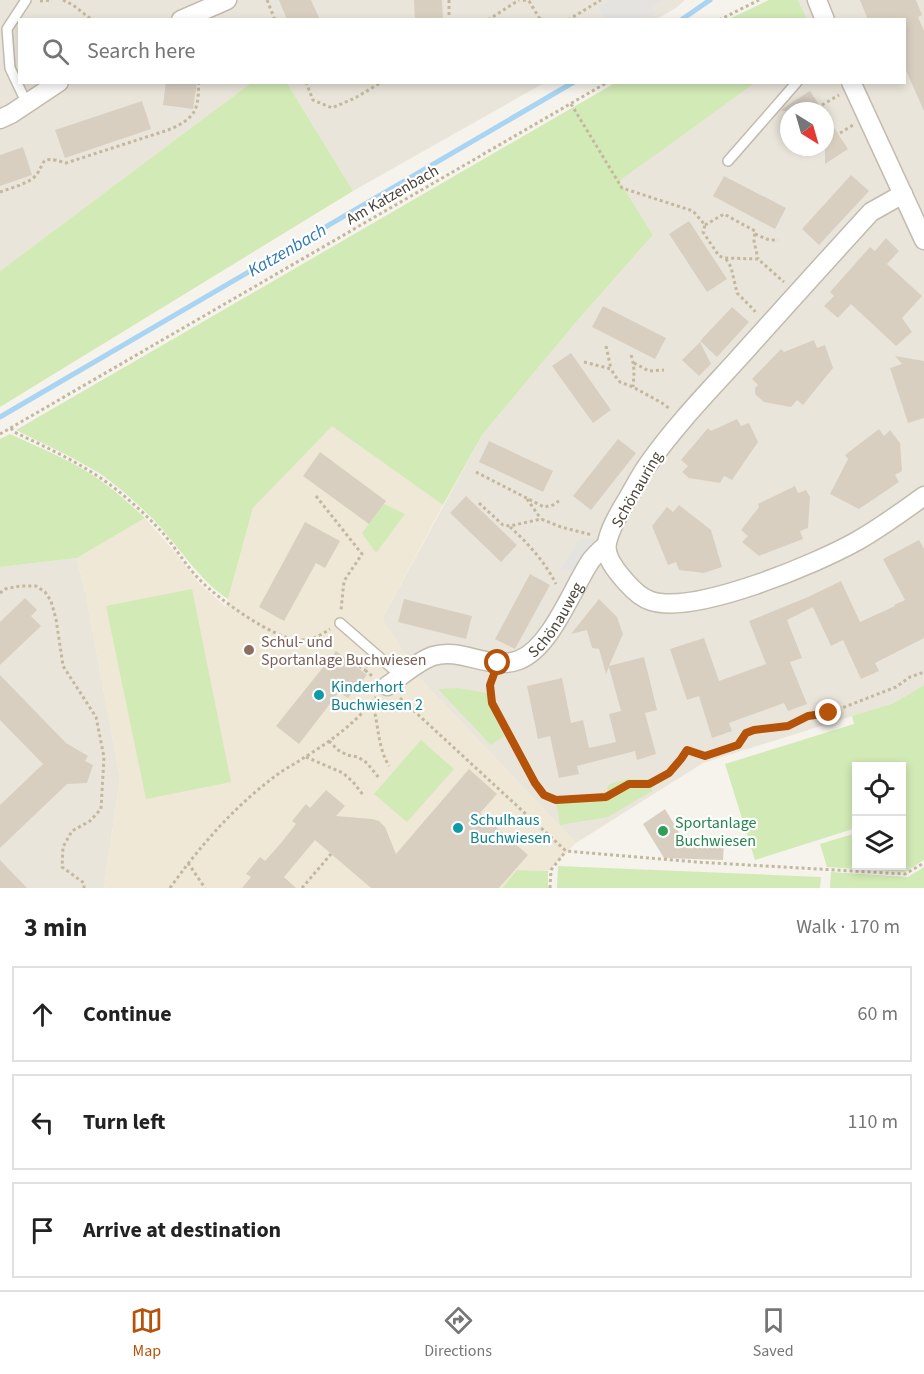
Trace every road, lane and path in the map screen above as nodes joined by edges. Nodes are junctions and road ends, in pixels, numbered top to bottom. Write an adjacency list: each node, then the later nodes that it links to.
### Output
1 (26, 0): 27 (lane)
2 (63, 0): 10 (path)
3 (226, 0): 11 (street)
4 (267, 0): 12 (path)
5 (449, 0): 13 (path)
6 (521, 0): 14 (path); 15 (path)
7 (601, 0): 16 (path)
8 (759, 0): 17 (path)
9 (817, 0): 18 (street)
10 (89, 18)
11 (186, 18)
12 (274, 18)
13 (449, 18)
14 (491, 18)
15 (539, 18)
16 (571, 18)
17 (723, 18)
18 (824, 18)
19 (56, 84): 27 (street)
20 (199, 84): 33 (path)
21 (307, 84): 22 (path)
22 (379, 84)
23 (605, 84): 28 (path, Am Katzenbach)
24 (795, 84): 32 (lane)
25 (847, 87): 26 (path); 34 (street)
26 (826, 102)
27 (27, 104): 29 (street)
28 (571, 104): 35 (path); 51 (path, Am Katzenbach)
29 (0, 118)
30 (857, 123): 31 (path)
31 (840, 133)
32 (728, 160)
33 (0, 192)
34 (903, 194): 38 (street); 50 (street, Schönauring)
35 (705, 225): 36 (path); 39 (path)
36 (755, 234): 37 (path); 40 (path)
37 (778, 240)
38 (924, 240)
39 (725, 258): 40 (path); 42 (path)
40 (758, 259): 41 (path)
41 (789, 287)
42 (756, 319)
43 (606, 346): 47 (path)
44 (631, 356): 46 (path)
45 (584, 362): 47 (path)
46 (634, 363): 48 (path); 49 (path)
47 (611, 369): 49 (path)
48 (664, 370)
49 (633, 387): 50 (path)
50 (684, 420): 61 (street, Schönauring)
51 (11, 428): 52 (path, Am Katzenbach); 64 (path)
52 (0, 434)
53 (477, 472): 55 (path)
54 (316, 496): 64 (path)
55 (525, 496): 57 (path); 59 (path)
56 (924, 496): 61 (street, Schönauring)
57 (559, 501)
58 (479, 503): 60 (path)
59 (541, 519): 60 (path); 61 (path)
60 (510, 526): 62 (path)
61 (600, 540): 65 (street, Schönauweg)
62 (556, 584)
63 (0, 593): 79 (path)
64 (340, 623): 68 (lane)
65 (498, 663): 67 (path); 68 (street, Schönauweg)
66 (360, 664): 68 (path)
67 (924, 672)
68 (390, 684): 69 (path); 75 (path)
69 (372, 702): 70 (path); 72 (path)
70 (329, 741): 71 (path); 73 (path)
71 (306, 757): 74 (path); 77 (path)
72 (389, 766)
73 (379, 778)
74 (364, 796)
75 (566, 851): 78 (path); 83 (path)
76 (331, 854): 82 (path)
77 (188, 863): 80 (path); 81 (path)
78 (924, 863)
79 (84, 888)
80 (170, 888)
81 (205, 888)
82 (302, 888)
83 (550, 888)

